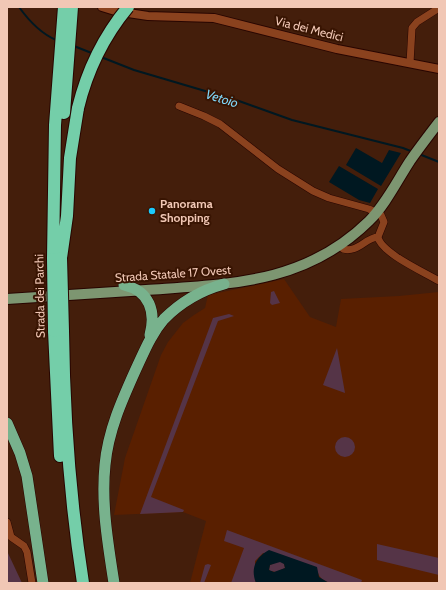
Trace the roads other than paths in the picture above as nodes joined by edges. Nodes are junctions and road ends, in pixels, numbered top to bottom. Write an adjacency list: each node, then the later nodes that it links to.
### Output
1 (64, 7): 8 (highway, Strada dei Parchi)
2 (72, 7): 8 (highway, Strada dei Parchi)
3 (102, 7): 6 (street, Via dei Medici)
4 (128, 7): 14 (highway, bridge)
5 (439, 8): 6 (street)
6 (410, 63): 7 (street, Via dei Medici)
7 (439, 69)
8 (61, 95): 14 (highway, Strada dei Parchi)
9 (179, 106): 11 (street)
10 (439, 122): 11 (main road, Strada Statale 17 Ovest)
11 (376, 213): 12 (street); 13 (main road, Strada Statale 17 Ovest)
12 (378, 237): 13 (street); 15 (street)
13 (337, 247): 16 (main road, Strada Statale 17 Ovest); 17 (main road, Strada Statale 17 Ovest)
14 (57, 258): 21 (highway, Strada dei Parchi, bridge)
15 (439, 281)
16 (224, 284): 18 (main road, Strada Statale 17 Ovest); 22 (highway)
17 (124, 285): 18 (highway); 19 (main road, Strada Statale 17 Ovest)
18 (137, 290): 20 (main road, Strada Statale 17 Ovest); 22 (highway)
19 (7, 293)
20 (7, 299)
21 (58, 331): 27 (highway, Strada dei Parchi); 28 (highway, Strada dei Parchi)
22 (148, 341): 29 (highway)
23 (7, 423): 26 (highway)
24 (7, 522): 25 (street)
25 (32, 583)
26 (43, 583)
27 (75, 583)
28 (83, 583)
29 (114, 583)

